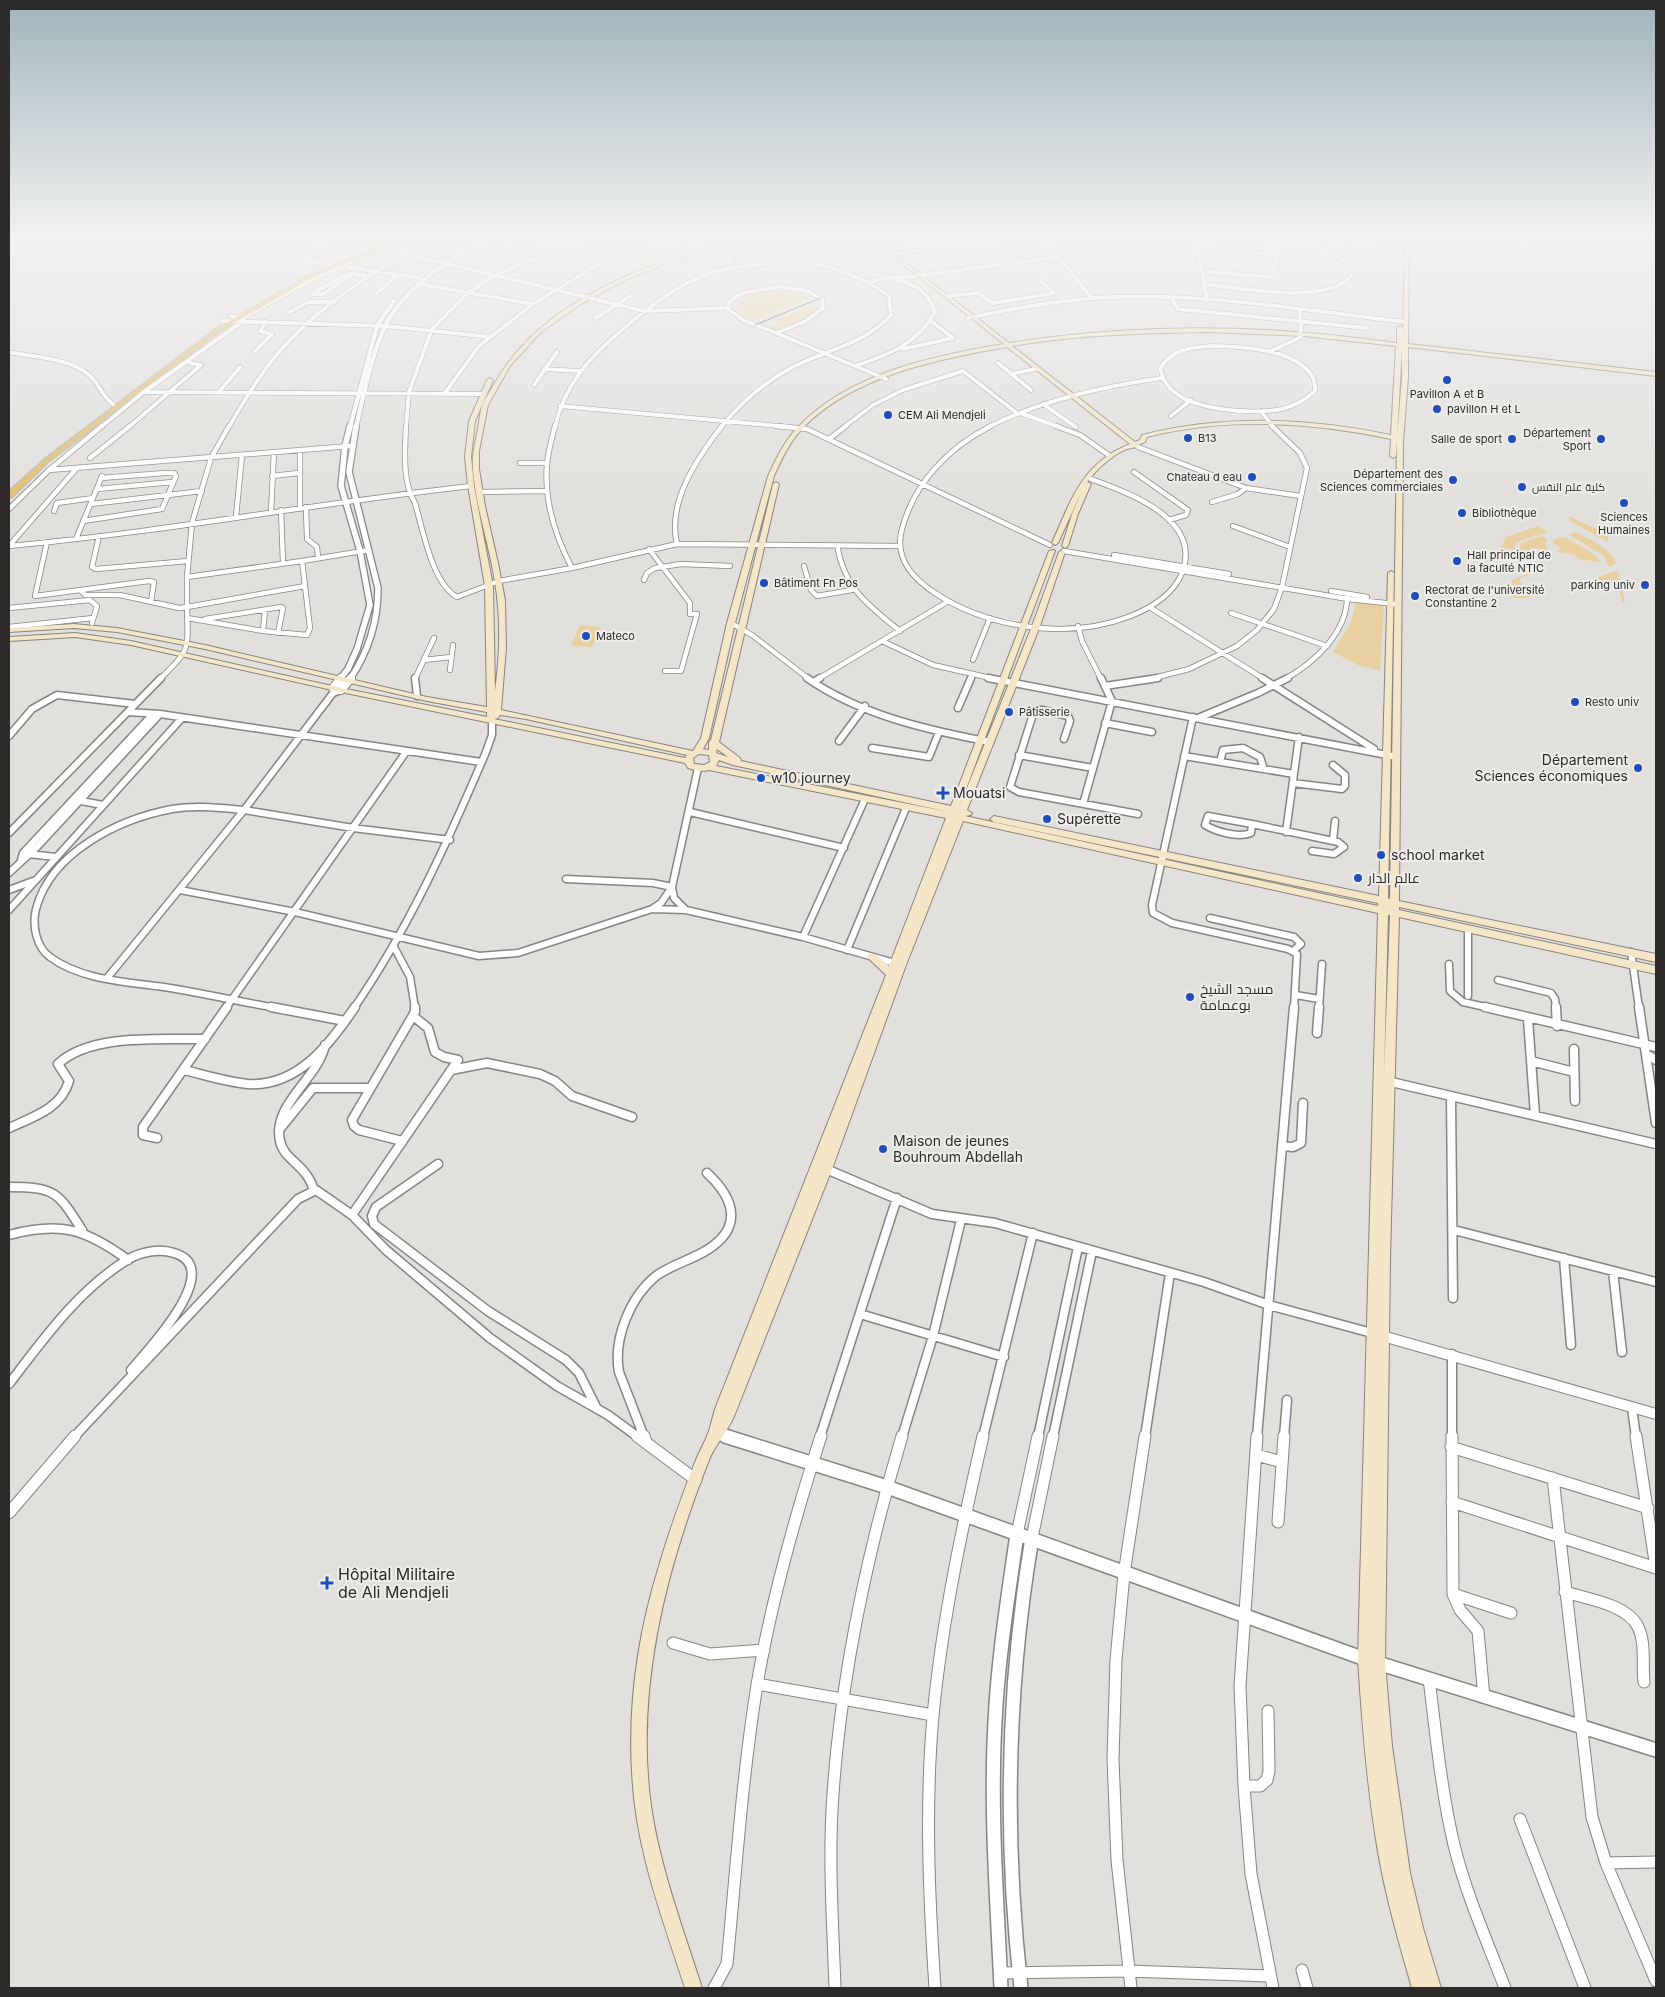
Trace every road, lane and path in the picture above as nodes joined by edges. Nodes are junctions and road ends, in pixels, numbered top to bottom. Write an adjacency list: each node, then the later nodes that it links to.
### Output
1 (213, 327): 60 (highway)
2 (220, 327): 103 (highway)
3 (231, 327): 49 (street)
4 (263, 327): 31 (street)
5 (304, 327): 52 (street)
6 (377, 327): 53 (street)
7 (385, 327): 54 (street)
8 (396, 327): 24 (street)
9 (436, 327): 24 (street)
10 (503, 327): 27 (street)
11 (540, 327): 57 (main road)
12 (545, 327): 78 (main road)
13 (625, 327): 42 (street)
14 (761, 327): 25 (street)
15 (790, 327): 25 (street)
16 (880, 327): 35 (street)
17 (926, 327): 30 (street)
18 (939, 327): 30 (street)
19 (984, 327): 28 (main road)
20 (1300, 327): 26 (street)
21 (1360, 327): 23 (street)
22 (1403, 327): 29 (main road)
23 (1367, 328)
24 (432, 331): 27 (street); 55 (street)
25 (776, 333): 35 (street)
26 (1301, 335): 28 (main road); 29 (main road); 34 (street)
27 (491, 337): 56 (street)
28 (1008, 346): 41 (main road); 45 (main road); 58 (main road)
29 (1402, 348): 44 (main road); 72 (main road)
30 (899, 350): 38 (street)
31 (255, 351)
32 (9, 352): 60 (street)
33 (558, 352): 40 (street)
34 (1269, 352): 46 (street); 63 (street)
35 (826, 353): 38 (street); 66 (street)
36 (190, 363): 50 (street)
37 (998, 363): 43 (street)
38 (855, 366): 45 (street)
39 (240, 367): 51 (street)
40 (544, 369): 42 (street); 47 (street)
41 (1035, 369): 43 (street); 58 (main road)
42 (579, 371): 62 (street)
43 (1011, 374): 48 (street)
44 (1656, 375)
45 (884, 378): 69 (main road); 70 (main road)
46 (1161, 378): 58 (street); 59 (street)
47 (534, 386)
48 (1031, 390)
49 (144, 392): 50 (street); 87 (street)
50 (170, 392): 51 (street); 81 (street)
51 (219, 392): 52 (street)
52 (249, 392): 53 (street); 82 (street)
53 (357, 392): 54 (street); 73 (street)
54 (364, 392): 55 (street); 73 (street)
55 (409, 392): 56 (street); 102 (street)
56 (445, 393): 57 (street)
57 (482, 394): 80 (main road)
58 (1070, 395): 61 (street); 74 (main road)
59 (1190, 400): 63 (street); 65 (street)
60 (113, 404): 96 (highway)
61 (1043, 404): 64 (street); 68 (street)
62 (560, 406): 66 (street); 84 (street)
63 (1261, 411): 67 (street)
64 (1019, 413): 71 (street); 79 (street); 94 (street)
65 (1171, 416)
66 (724, 421): 69 (street); 126 (street)
67 (1266, 423): 72 (main road); 74 (main road); 105 (street)
68 (1076, 427)
69 (799, 429): 70 (street); 125 (main road)
70 (807, 429): 71 (street); 125 (main road)
71 (829, 439): 94 (street)
72 (1395, 439): 161 (main road)
73 (348, 446): 75 (street); 107 (street); 108 (street)
74 (1135, 446): 79 (main road); 92 (main road); 98 (street)
75 (300, 450): 76 (street); 89 (street)
76 (274, 452): 77 (street); 90 (street)
77 (242, 455): 82 (street); 117 (street)
78 (476, 456): 80 (main road); 101 (main road)
79 (1110, 456): 131 (main road)
80 (468, 457): 95 (main road)
81 (90, 458)
82 (211, 458): 85 (street); 99 (street)
83 (520, 463): 84 (street)
84 (547, 463): 100 (street)
85 (106, 466): 86 (street); 91 (street)
86 (76, 469): 87 (street); 128 (street)
87 (49, 470): 113 (street)
88 (1134, 472): 118 (street)
89 (300, 473): 90 (street); 112 (street)
90 (272, 476): 116 (street)
91 (101, 478): 93 (street); 97 (street)
92 (1091, 479): 118 (street); 131 (main road)
93 (173, 482): 97 (street); 104 (street)
94 (921, 483): 129 (street); 131 (street)
95 (471, 486): 102 (street); 151 (main road)
96 (9, 488)
97 (97, 488): 106 (street)
98 (1246, 488): 105 (street); 109 (street)
99 (202, 491): 104 (street); 120 (street)
100 (548, 491): 101 (street); 142 (street)
101 (480, 492): 146 (main road)
102 (410, 494): 107 (street); 151 (street)
103 (9, 495)
104 (168, 495): 110 (street); 119 (street)
105 (1300, 496): 130 (street)
106 (93, 498): 110 (street); 115 (street)
107 (356, 500): 108 (street); 133 (street)
108 (344, 501): 111 (street); 134 (street)
109 (1212, 502)
110 (90, 504): 119 (street)
111 (306, 507): 112 (street); 135 (street)
112 (300, 508): 114 (street)
113 (9, 509)
114 (281, 510): 116 (street); 138 (street)
115 (54, 511)
116 (271, 512): 117 (street)
117 (236, 517): 120 (street)
118 (1169, 520): 143 (street)
119 (83, 521): 123 (street)
120 (192, 523): 122 (street); 136 (street)
121 (1233, 526): 130 (street)
122 (99, 536): 123 (street); 136 (street)
123 (76, 539): 124 (street)
124 (47, 542): 128 (street); 154 (street)
125 (758, 543): 126 (street); 127 (street); 170 (main road); 175 (main road)
126 (677, 544): 132 (street)
127 (838, 545): 129 (street); 153 (street)
128 (9, 546)
129 (900, 546): 160 (street)
130 (1290, 546): 148 (street)
131 (1059, 548): 143 (street); 172 (main road); 173 (main road)
132 (648, 549): 139 (street); 142 (street)
133 (369, 550): 134 (street); 194 (street)
134 (360, 551): 135 (street); 194 (street)
135 (318, 558): 137 (street)
136 (188, 561): 144 (street)
137 (302, 561): 138 (street); 150 (street)
138 (283, 563): 144 (street)
139 (661, 565): 140 (street); 145 (street); 192 (street)
140 (730, 566)
141 (804, 566): 153 (street)
142 (572, 568): 146 (street)
143 (1184, 569): 148 (street); 164 (street)
144 (187, 577): 162 (street)
145 (644, 580)
146 (499, 581): 151 (street); 205 (main road)
147 (140, 582): 149 (street); 158 (street); 159 (street)
148 (1283, 585): 157 (street); 171 (street)
149 (117, 586): 152 (street); 156 (street)
150 (305, 586): 162 (street); 179 (street)
151 (489, 586): 205 (main road)
152 (103, 588): 154 (street); 155 (street)
153 (852, 590): 178 (street)
154 (81, 591): 155 (street)
155 (102, 594): 156 (street)
156 (115, 595): 158 (street)
157 (1347, 596): 161 (street); 185 (street)
158 (135, 598): 159 (street)
159 (151, 602): 162 (street)
160 (947, 602): 168 (street); 178 (street)
161 (1394, 602): 232 (main road)
162 (187, 607): 167 (street)
163 (9, 608): 176 (street)
164 (1151, 608): 174 (street); 186 (street)
165 (265, 610): 169 (street); 177 (street); 179 (street)
166 (1231, 613): 171 (street)
167 (187, 618): 169 (street); 183 (street)
168 (990, 618): 172 (street); 190 (street)
169 (200, 620): 177 (street)
170 (731, 622): 175 (street); 222 (main road)
171 (1262, 624): 185 (street); 186 (street)
172 (1024, 625): 173 (street); 196 (main road)
173 (1036, 626): 174 (street); 196 (main road)
174 (1078, 626): 197 (street)
175 (740, 627): 195 (street); 225 (main road)
176 (9, 628): 183 (main road)
177 (263, 631): 179 (street)
178 (900, 631): 182 (street)
179 (278, 632)
180 (434, 638): 189 (street)
181 (9, 639): 187 (main road)
182 (882, 641): 193 (street); 195 (street)
183 (188, 644): 187 (street); 194 (main road)
184 (453, 645): 188 (street)
185 (1327, 646): 198 (street)
186 (1223, 653): 197 (street); 198 (street)
187 (184, 655): 199 (main road); 202 (street)
188 (451, 657): 189 (street); 191 (street)
189 (424, 660): 200 (street)
190 (973, 660)
191 (450, 670)
192 (665, 670)
193 (972, 675): 196 (street); 204 (street)
194 (346, 679): 199 (street); 200 (main road)
195 (814, 682): 203 (street)
196 (1007, 682): 201 (street); 223 (main road); 226 (main road)
197 (1105, 686): 201 (street)
198 (1275, 686): 209 (street); 220 (street)
199 (336, 690): 211 (main road); 218 (street)
200 (417, 696): 205 (main road)
201 (1112, 701): 209 (street); 213 (street)
202 (135, 704): 206 (street); 217 (street)
203 (865, 706): 215 (street); 224 (street)
204 (958, 708)
205 (493, 711): 211 (main road); 229 (main road)
206 (128, 712): 207 (street); 259 (street)
207 (153, 714): 208 (street); 265 (street)
208 (160, 714): 210 (street); 247 (street)
209 (1195, 717): 219 (street); 235 (street)
210 (182, 718): 218 (street); 249 (street)
211 (492, 719): 212 (main road); 214 (street)
212 (508, 723): 214 (main road); 233 (main road)
213 (1106, 724): 216 (street); 242 (street)
214 (493, 730): 236 (street)
215 (940, 732): 223 (street); 228 (street)
216 (1152, 732)
217 (9, 736)
218 (301, 736): 230 (street); 251 (street)
219 (1299, 737): 227 (street); 244 (street)
220 (1356, 738): 227 (street); 232 (street)
221 (1064, 739): 234 (street)
222 (704, 740): 229 (main road); 233 (main road)
223 (979, 740): 226 (street); 253 (main road)
224 (839, 741)
225 (713, 742): 231 (main road); 238 (main road)
226 (990, 742): 253 (main road)
227 (1350, 746): 232 (street)
228 (872, 748)
229 (677, 751): 233 (main road)
230 (406, 752): 236 (street); 257 (street)
231 (713, 754): 233 (main road); 238 (main road); 240 (main road)
232 (1388, 754): 277 (main road)
233 (693, 755): 241 (main road)
234 (1019, 755): 242 (street); 248 (street)
235 (1184, 756): 237 (street); 267 (street)
236 (481, 762): 260 (street)
237 (1220, 762): 243 (street); 243 (street)
238 (744, 764): 253 (main road)
239 (1333, 765): 245 (street)
240 (709, 766): 241 (main road); 246 (main road)
241 (698, 768): 252 (street)
242 (1093, 768): 248 (street)
243 (1264, 769): 244 (street)
244 (1294, 774): 245 (street)
245 (1293, 783): 258 (street)
246 (865, 799): 250 (main road); 262 (street)
247 (80, 801): 249 (street); 264 (street)
248 (1083, 804): 254 (street)
249 (103, 805): 266 (street)
250 (906, 808): 253 (main road); 287 (street)
251 (244, 810): 257 (street); 269 (street); 276 (street)
252 (690, 812): 262 (street); 274 (street)
253 (956, 814): 267 (main road); 295 (main road)
254 (1138, 814)
255 (1335, 821): 261 (street)
256 (1252, 824): 256 (street); 258 (street)
257 (353, 828): 260 (street); 281 (street)
258 (1286, 832): 261 (street)
259 (9, 833)
260 (450, 840): 284 (street)
261 (1333, 841): 263 (street)
262 (844, 848): 285 (street)
263 (1312, 851)
264 (31, 854): 265 (street); 266 (street)
265 (22, 857): 270 (street)
266 (56, 857): 268 (street)
267 (1162, 858): 277 (main road); 288 (street)
268 (46, 868): 269 (street); 272 (street)
269 (56, 870): 273 (street)
270 (9, 874)
271 (566, 879): 274 (street)
272 (34, 881): 273 (street); 275 (street); 279 (street)
273 (45, 882): 297 (street)
274 (672, 887): 278 (street); 280 (street)
275 (9, 890)
276 (180, 890): 281 (street); 297 (street)
277 (1389, 907): 283 (main road); 289 (main road); 319 (main road)
278 (652, 909): 280 (street); 284 (street)
279 (9, 910)
280 (686, 910): 285 (street)
281 (295, 912): 284 (street); 301 (street)
282 (1210, 918): 288 (street)
283 (1468, 929): 294 (main road); 300 (street)
284 (399, 937): 286 (street)
285 (803, 937): 287 (street)
286 (394, 947): 303 (street); 305 (street)
287 (847, 950): 290 (street)
288 (1293, 951): 299 (street)
289 (1631, 952): 291 (main road); 294 (street)
290 (872, 957): 295 (main road)
291 (1656, 958)
292 (1322, 964): 302 (street)
293 (1449, 964): 304 (street)
294 (1633, 965): 296 (main road); 310 (street)
295 (895, 967): 334 (main road); 367 (main road)
296 (1656, 970)
297 (108, 977): 301 (street)
298 (1498, 980): 306 (street)
299 (1296, 995): 302 (street); 332 (street)
300 (1468, 996)
301 (232, 1000): 305 (street); 308 (street)
302 (1319, 1000): 307 (street)
303 (414, 1016): 317 (street); 320 (street)
304 (1528, 1019): 306 (street); 315 (street)
305 (345, 1021): 309 (street)
306 (1557, 1026): 310 (street)
307 (1317, 1034)
308 (205, 1039): 316 (street); 327 (street)
309 (325, 1045): 316 (street); 328 (street)
310 (1644, 1045): 311 (street); 313 (street)
311 (1656, 1047)
312 (1574, 1049): 318 (street)
313 (1646, 1054): 314 (street); 326 (street)
314 (1656, 1060)
315 (1531, 1061): 318 (street); 324 (street)
316 (184, 1070): 329 (street)
317 (451, 1070): 325 (street); 330 (street)
318 (1574, 1072): 322 (street)
319 (1385, 1081): 321 (street); 355 (main road)
320 (369, 1088): 328 (street); 330 (street)
321 (1452, 1097): 324 (street); 342 (street)
322 (1575, 1101)
323 (1303, 1103): 332 (street)
324 (1535, 1115): 331 (street)
325 (632, 1117)
326 (1656, 1124)
327 (9, 1128)
328 (279, 1130): 337 (street)
329 (157, 1138)
330 (402, 1141): 339 (street)
331 (1656, 1144)
332 (1283, 1146): 353 (street)
333 (438, 1164): 364 (street)
334 (826, 1169): 338 (street); 367 (main road)
335 (707, 1174): 368 (street)
336 (9, 1186): 341 (street)
337 (314, 1191): 339 (street); 362 (street)
338 (897, 1198): 340 (street); 354 (street)
339 (352, 1215): 364 (street)
340 (962, 1220): 343 (street); 356 (street)
341 (82, 1230): 344 (street); 348 (street)
342 (1454, 1230): 347 (street); 352 (street)
343 (1033, 1233): 345 (street); 360 (street)
344 (9, 1236)
345 (1078, 1247): 346 (street); 381 (street)
346 (1092, 1251): 350 (street); 383 (street)
347 (1564, 1258): 349 (street); 357 (street)
348 (128, 1260): 361 (street); 362 (street)
349 (1612, 1271): 351 (street); 358 (street)
350 (1170, 1273): 353 (street); 385 (street)
351 (1656, 1282)
352 (1453, 1298)
353 (1269, 1306): 355 (street); 370 (street)
354 (860, 1314): 356 (street); 372 (street)
355 (1377, 1334): 359 (street); 392 (main road)
356 (933, 1336): 360 (street); 375 (street)
357 (1571, 1345)
358 (1622, 1352)
359 (1452, 1354): 365 (street); 369 (street)
360 (1004, 1357): 379 (street)
361 (9, 1384)
362 (112, 1394): 378 (street)
363 (1287, 1400): 371 (street)
364 (596, 1408): 368 (street)
365 (1632, 1408): 366 (street); 377 (street)
366 (1656, 1414)
367 (716, 1433): 372 (street); 374 (main road)
368 (646, 1442): 374 (street)
369 (1451, 1447): 373 (street); 376 (street)
370 (1256, 1455): 371 (street); 389 (street)
371 (1282, 1462): 380 (street)
372 (812, 1463): 375 (street); 391 (street)
373 (1552, 1478): 377 (street); 382 (street)
374 (696, 1480): 412 (main road)
375 (887, 1487): 379 (street); 397 (street)
376 (1452, 1502): 382 (street); 387 (street)
377 (1648, 1508): 384 (street)
378 (9, 1513)
379 (965, 1514): 381 (street); 399 (street)
380 (1278, 1522)
381 (1018, 1534): 383 (street); 408 (street)
382 (1558, 1537): 384 (street); 386 (street)
383 (1032, 1538): 385 (street); 409 (street)
384 (1656, 1568)
385 (1124, 1574): 389 (street); 407 (street)
386 (1565, 1592): 394 (street); 400 (street)
387 (1453, 1594): 388 (street); 396 (street)
388 (1511, 1613)
389 (1244, 1617): 392 (street); 402 (street)
390 (673, 1643): 391 (street)
391 (764, 1650): 395 (street)
392 (1372, 1661): 393 (street); 421 (main road); 422 (main road)
393 (1429, 1679): 396 (street); 423 (street)
394 (1644, 1682)
395 (756, 1684): 397 (street); 413 (street)
396 (1484, 1698): 400 (street)
397 (843, 1699): 399 (street); 414 (street)
398 (1268, 1711): 402 (street)
399 (933, 1715): 415 (street)
400 (1582, 1725): 401 (street); 405 (street)
401 (1656, 1750)
402 (1244, 1786): 410 (street)
403 (1520, 1819): 424 (street)
404 (1656, 1862): 405 (street)
405 (1606, 1863): 411 (street)
406 (1302, 1970): 420 (street)
407 (1128, 1971): 409 (street); 410 (street); 418 (street)
408 (999, 1973): 409 (street); 416 (street)
409 (1019, 1974): 417 (street)
410 (1269, 1976): 419 (street)
411 (1656, 1981)
412 (693, 1988)
413 (714, 1988)
414 (835, 1988)
415 (936, 1988)
416 (1001, 1988)
417 (1021, 1988)
418 (1131, 1988)
419 (1272, 1988)
420 (1307, 1988)
421 (1420, 1988)
422 (1433, 1988)
423 (1505, 1988)
424 (1584, 1988)

